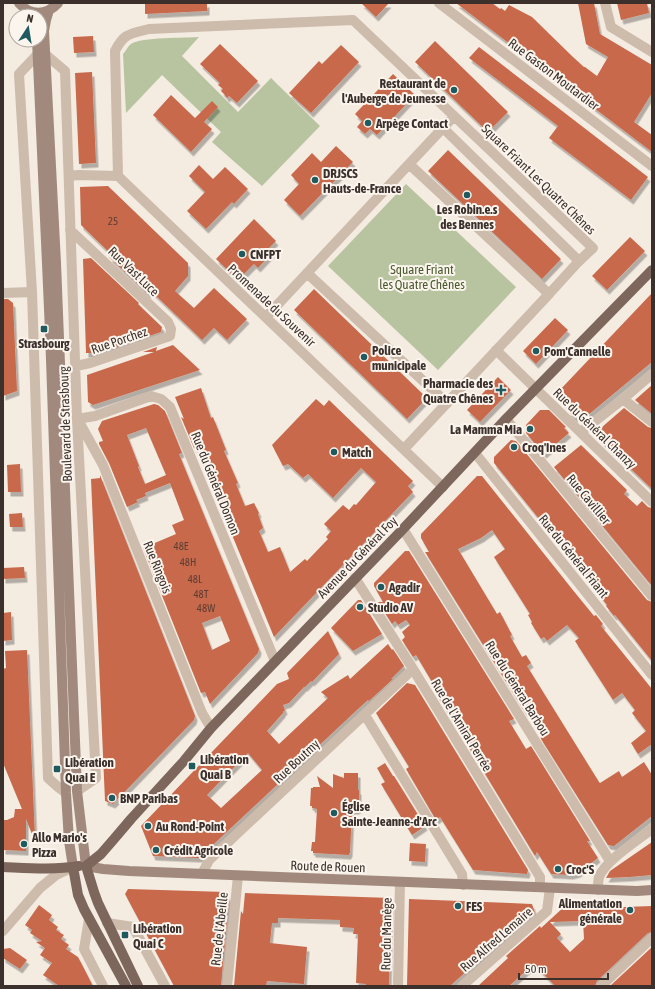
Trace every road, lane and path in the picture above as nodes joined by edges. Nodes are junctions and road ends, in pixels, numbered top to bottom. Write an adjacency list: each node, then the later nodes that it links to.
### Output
1 (58, 3): 4 (main road)
2 (439, 3): 11 (street, Rue Gaston Moutardier)
3 (605, 3): 6 (street)
4 (49, 10): 7 (main road, Boulevard de Strasbourg)
5 (39, 48): 7 (main road, Boulevard de Strasbourg)
6 (652, 52)
7 (41, 54): 12 (street, Boulevard de Strasbourg); 18 (street); 45 (main road, Boulevard de Strasbourg); 46 (main road, Boulevard de Strasbourg)
8 (454, 116): 9 (street); 13 (street, Square Friant Les Quatre Chênes); 15 (street, Square Friant Les Quatre Chênes)
9 (443, 128): 10 (street); 15 (street)
10 (409, 164): 17 (street); 20 (street)
11 (652, 166)
12 (69, 176): 13 (street); 14 (street, Boulevard de Strasbourg)
13 (118, 176): 21 (street, Promenade du Souvenir)
14 (70, 230): 22 (street, Rue Vast Luce); 24 (street, Boulevard de Strasbourg)
15 (579, 260): 20 (street, Square Friant Les Quatre Chênes)
16 (652, 270): 26 (main road, Avenue du Général Foy)
17 (307, 273): 21 (street); 28 (street)
18 (32, 292): 19 (street); 46 (street)
19 (3, 293)
20 (549, 294): 23 (street, Square Friant Les Quatre Chênes)
21 (266, 317): 33 (street, Promenade du Souvenir)
22 (170, 336): 24 (street, Rue Porchez)
23 (496, 350): 26 (street); 28 (street, Square Friant Les Quatre Chênes)
24 (76, 366): 29 (street, Boulevard de Strasbourg)
25 (652, 374): 27 (street)
26 (536, 389): 30 (main road, Avenue du Général Foy); 32 (street, Rue du Général Chanzy)
27 (623, 399): 31 (street); 32 (street)
28 (447, 403): 33 (street, Square Friant Les Quatre Chênes)
29 (77, 419): 40 (street, Rue du Général Domon); 44 (street, Rue Ringois); 45 (street, Boulevard de Strasbourg)
30 (506, 419): 34 (main road, Avenue du Général Foy); 39 (street, Rue Cavillier)
31 (652, 422)
32 (581, 432): 36 (street, Rue du Général Chanzy)
33 (404, 449): 35 (street, Promenade du Souvenir)
34 (475, 453): 35 (main road, Avenue du Général Foy); 42 (street, Rue du Général Friant)
35 (443, 487): 37 (main road, Avenue du Général Foy)
36 (652, 502)
37 (403, 529): 38 (main road, Avenue du Général Foy); 48 (street, Rue du Général Barbou)
38 (355, 578): 40 (main road, Avenue du Général Foy); 41 (street, Rue de l'Amiral Perrée)
39 (652, 596)
40 (275, 661): 44 (main road, Avenue du Général Foy)
41 (413, 669): 43 (street, Rue Boutmy); 56 (street, Rue de l'Amiral Perrée)
42 (652, 674)
43 (365, 714): 52 (street, Rue Boutmy); 55 (street)
44 (211, 728): 49 (main road, Avenue du Général Foy)
45 (76, 791): 49 (main road, Boulevard de Strasbourg)
46 (66, 793): 51 (main road, Boulevard de Strasbourg)
47 (652, 829): 48 (street)
48 (610, 861): 57 (street)
49 (86, 866): 51 (main road, Route de Rouen); 52 (main road, Route de Rouen); 60 (main road)
50 (3, 867): 51 (main road, Route de Rouen)
51 (73, 867): 59 (main road); 61 (street)
52 (202, 874): 53 (main road, Route de Rouen)
53 (238, 876): 54 (main road, Route de Rouen); 67 (street, Rue de l'Abeille)
54 (400, 882): 55 (main road, Route de Rouen); 68 (street, Rue du Manège)
55 (463, 884): 56 (main road, Route de Rouen)
56 (545, 888): 57 (main road, Route de Rouen); 69 (street, Rue Alfred Lemaire)
57 (598, 890): 58 (main road, Route de Rouen)
58 (652, 890)
59 (89, 919): 63 (street); 64 (main road)
60 (107, 923): 65 (main road); 66 (street)
61 (3, 931)
62 (652, 938): 70 (street)
63 (103, 986)
64 (126, 986)
65 (138, 986)
66 (165, 986)
67 (227, 986)
68 (398, 986)
69 (462, 986)
70 (601, 986)

